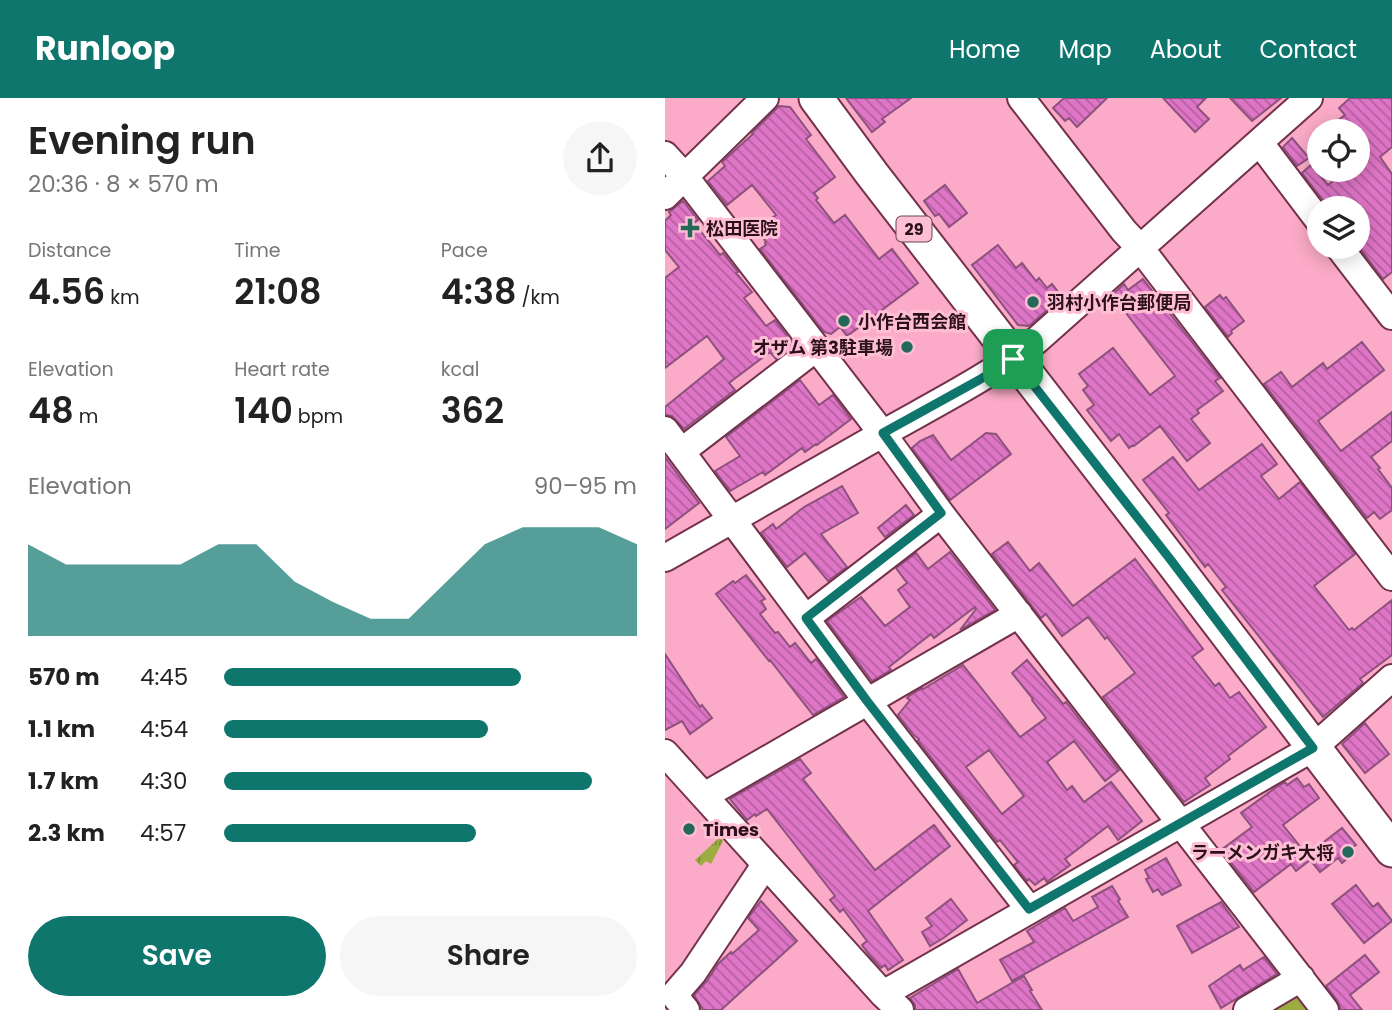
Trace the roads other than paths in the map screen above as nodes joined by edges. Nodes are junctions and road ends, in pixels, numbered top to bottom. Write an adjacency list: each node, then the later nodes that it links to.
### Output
1 (765, 98): 7 (street)
2 (817, 98): 14 (main road, 29)
3 (1021, 98): 10 (street)
4 (1309, 98): 5 (street)
5 (1260, 143): 9 (street); 10 (street)
6 (665, 155): 7 (street)
7 (685, 177): 8 (street); 13 (street)
8 (665, 196)
9 (1307, 205)
10 (1141, 249): 14 (street); 21 (street)
11 (1348, 259): 12 (street)
12 (1392, 316)
13 (816, 348): 16 (street); 17 (street)
14 (1013, 359): 16 (street); 26 (main road, 29)
15 (665, 430): 17 (street)
16 (883, 433): 18 (street); 19 (street)
17 (682, 451): 19 (street)
18 (941, 513): 22 (street); 23 (street)
19 (731, 520): 20 (street); 23 (street)
20 (665, 558)
21 (1392, 577)
22 (1019, 614): 25 (street); 29 (street)
23 (806, 618): 25 (street)
24 (1392, 678): 26 (street)
25 (867, 701): 28 (street); 32 (street)
26 (1313, 748): 29 (street); 30 (main road, 29)
27 (665, 753): 28 (street)
28 (704, 796): 31 (street)
29 (1181, 823): 32 (street); 33 (street)
30 (1392, 850)
31 (765, 865): 34 (street); 35 (street)
32 (1029, 909): 34 (street)
33 (1301, 978): 36 (street); 37 (street)
34 (891, 1002)
35 (686, 1010)
36 (1247, 1010)
37 (1325, 1010)

